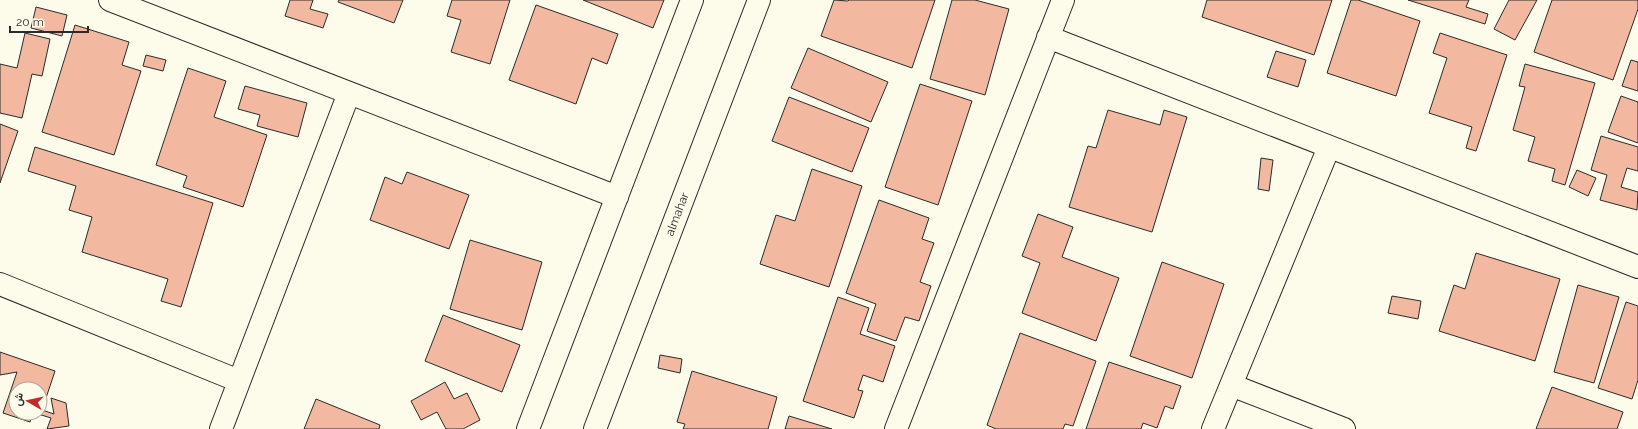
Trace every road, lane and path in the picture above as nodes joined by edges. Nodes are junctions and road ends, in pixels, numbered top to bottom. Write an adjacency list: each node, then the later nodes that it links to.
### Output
1 (110, 0): 6 (street)
2 (692, 0): 8 (street)
3 (759, 0): 15 (street, almahar)
4 (1063, 0): 5 (street)
5 (1048, 37): 7 (street); 16 (street)
6 (349, 93): 8 (street); 11 (street)
7 (1329, 147): 9 (street); 12 (street)
8 (617, 197): 14 (street)
9 (1638, 267)
10 (0, 284): 11 (street)
11 (239, 381): 13 (street)
12 (1231, 385): 17 (street); 18 (street)
13 (221, 429)
14 (528, 429)
15 (595, 429)
16 (896, 429)
17 (1213, 429)
18 (1344, 429)

